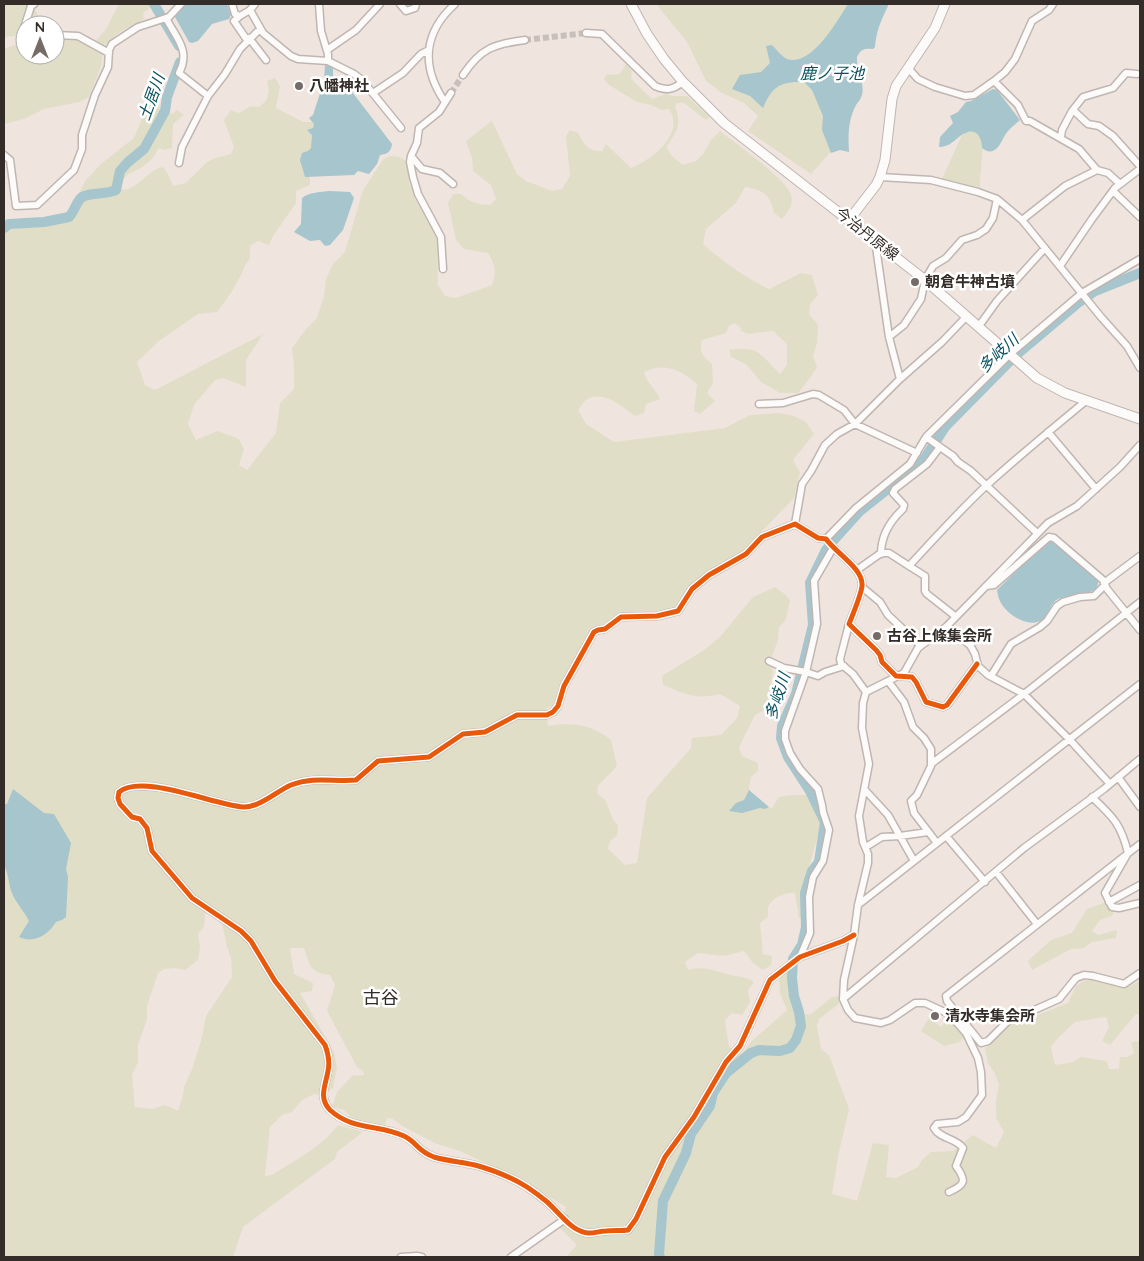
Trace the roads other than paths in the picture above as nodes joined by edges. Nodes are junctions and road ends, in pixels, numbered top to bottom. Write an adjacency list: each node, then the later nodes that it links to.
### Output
1 (34, 4): 14 (street)
2 (181, 4): 16 (street)
3 (232, 4): 15 (street)
4 (255, 4): 13 (street)
5 (319, 4): 22 (street)
6 (380, 4): 22 (street)
7 (400, 4): 8 (street)
8 (416, 4)
9 (455, 4): 23 (street)
10 (631, 4): 31 (main road, 今治丹原線)
11 (945, 4): 27 (main road)
12 (1053, 4): 30 (street)
13 (250, 10): 15 (street); 17 (street)
14 (28, 15)
15 (240, 16): 20 (street)
16 (166, 18): 24 (street); 34 (street)
17 (260, 29): 20 (street); 26 (street)
18 (586, 33): 31 (street)
19 (65, 35): 24 (street)
20 (248, 39): 25 (street); 34 (street)
21 (525, 40): 29 (street)
22 (327, 50): 26 (street)
23 (429, 50): 32 (street); 35 (street)
24 (109, 53): 39 (street)
25 (266, 60)
26 (328, 61): 32 (street)
27 (908, 68): 30 (street); 44 (main road)
28 (1139, 74): 36 (street)
29 (463, 75)
30 (994, 81): 38 (street)
31 (683, 82): 50 (main road, 今治丹原線)
32 (373, 93): 37 (street)
33 (451, 93): 35 (street)
34 (208, 96): 41 (street)
35 (445, 102): 40 (street)
36 (1073, 110): 38 (street); 42 (street)
37 (401, 128)
38 (1060, 137): 43 (street)
39 (4, 155)
40 (411, 156): 45 (street); 56 (street)
41 (179, 163)
42 (1140, 168): 46 (street)
43 (1097, 170): 46 (street); 51 (street)
44 (880, 176): 48 (street); 50 (main road)
45 (453, 184)
46 (1120, 184): 47 (street)
47 (1113, 191): 49 (street); 55 (street)
48 (996, 199): 51 (street); 57 (street)
49 (1140, 218)
50 (849, 220): 52 (main road, 今治丹原線)
51 (1022, 220): 53 (street)
52 (875, 240): 57 (main road, 今治丹原線); 61 (street)
53 (1045, 248): 55 (street); 60 (street)
54 (1140, 259): 58 (street)
55 (1060, 266): 58 (street)
56 (442, 269)
57 (925, 280): 59 (main road, 今治丹原線); 61 (street)
58 (1082, 293): 62 (street); 63 (street)
59 (967, 316): 60 (main road, 今治丹原線); 64 (street)
60 (979, 326): 62 (main road, 今治丹原線)
61 (889, 336): 64 (street)
62 (1009, 355): 65 (main road, 今治丹原線); 70 (street)
63 (1140, 368)
64 (900, 379): 68 (street)
65 (1087, 400): 67 (main road, 今治丹原線); 69 (street)
66 (759, 404): 68 (street)
67 (1140, 419)
68 (855, 424): 73 (street); 76 (street)
69 (1048, 432): 74 (street); 75 (street)
70 (926, 437): 72 (street); 73 (street)
71 (1140, 444): 75 (street)
72 (940, 446): 74 (street); 80 (street)
73 (917, 453): 78 (street)
74 (986, 486): 77 (street); 82 (street)
75 (1096, 489): 77 (street)
76 (795, 524): 78 (street); 133 (street)
77 (1037, 533): 85 (street)
78 (827, 541): 79 (street)
79 (833, 548): 83 (street); 97 (street)
80 (881, 554): 82 (street); 83 (street)
81 (1140, 556): 84 (street)
82 (909, 566): 89 (street)
83 (857, 570): 86 (street)
84 (1105, 584): 85 (street); 88 (street); 99 (street)
85 (985, 586): 89 (street)
86 (862, 587): 90 (street); 93 (street)
87 (1140, 602): 88 (street)
88 (1127, 612): 92 (street); 103 (street)
89 (955, 616): 91 (street)
90 (850, 624): 96 (street); 98 (street)
91 (946, 627): 93 (street); 95 (street)
92 (1140, 630)
93 (921, 646): 98 (street)
94 (769, 662): 97 (street)
95 (977, 664): 98 (street); 99 (street)
96 (844, 666): 97 (street); 102 (street)
97 (806, 672): 128 (street)
98 (896, 676): 100 (street)
99 (991, 676): 103 (street)
100 (888, 681): 102 (street); 106 (street)
101 (1140, 684): 104 (street)
102 (866, 692): 109 (street)
103 (1024, 694): 104 (street); 106 (street)
104 (1070, 740): 108 (street); 114 (street)
105 (1140, 759): 107 (street)
106 (931, 764): 112 (street)
107 (1118, 776): 108 (street); 111 (street)
108 (1110, 784): 110 (street)
109 (865, 790): 113 (street); 117 (street)
110 (1092, 798): 118 (street); 120 (street)
111 (1140, 807)
112 (928, 832): 113 (street); 115 (street)
113 (900, 836): 117 (street); 119 (street)
114 (946, 836): 115 (street); 121 (street)
115 (936, 843): 119 (street)
116 (1140, 844): 118 (street)
117 (866, 846): 125 (street)
118 (1128, 853): 123 (street); 126 (street)
119 (914, 861): 125 (street)
120 (996, 872): 121 (street); 126 (street)
121 (985, 882): 130 (street)
122 (1140, 885): 123 (street)
123 (1109, 902): 124 (street)
124 (1140, 903)
125 (858, 905): 127 (street)
126 (1037, 924): 131 (street)
127 (854, 935): 128 (street); 130 (street)
128 (800, 957): 133 (street)
129 (1140, 973): 131 (street)
130 (844, 999): 131 (street)
131 (951, 1011): 132 (street)
132 (949, 1192)
133 (565, 1218): 136 (street)
134 (401, 1257): 135 (street)
135 (422, 1257)
136 (511, 1257)

